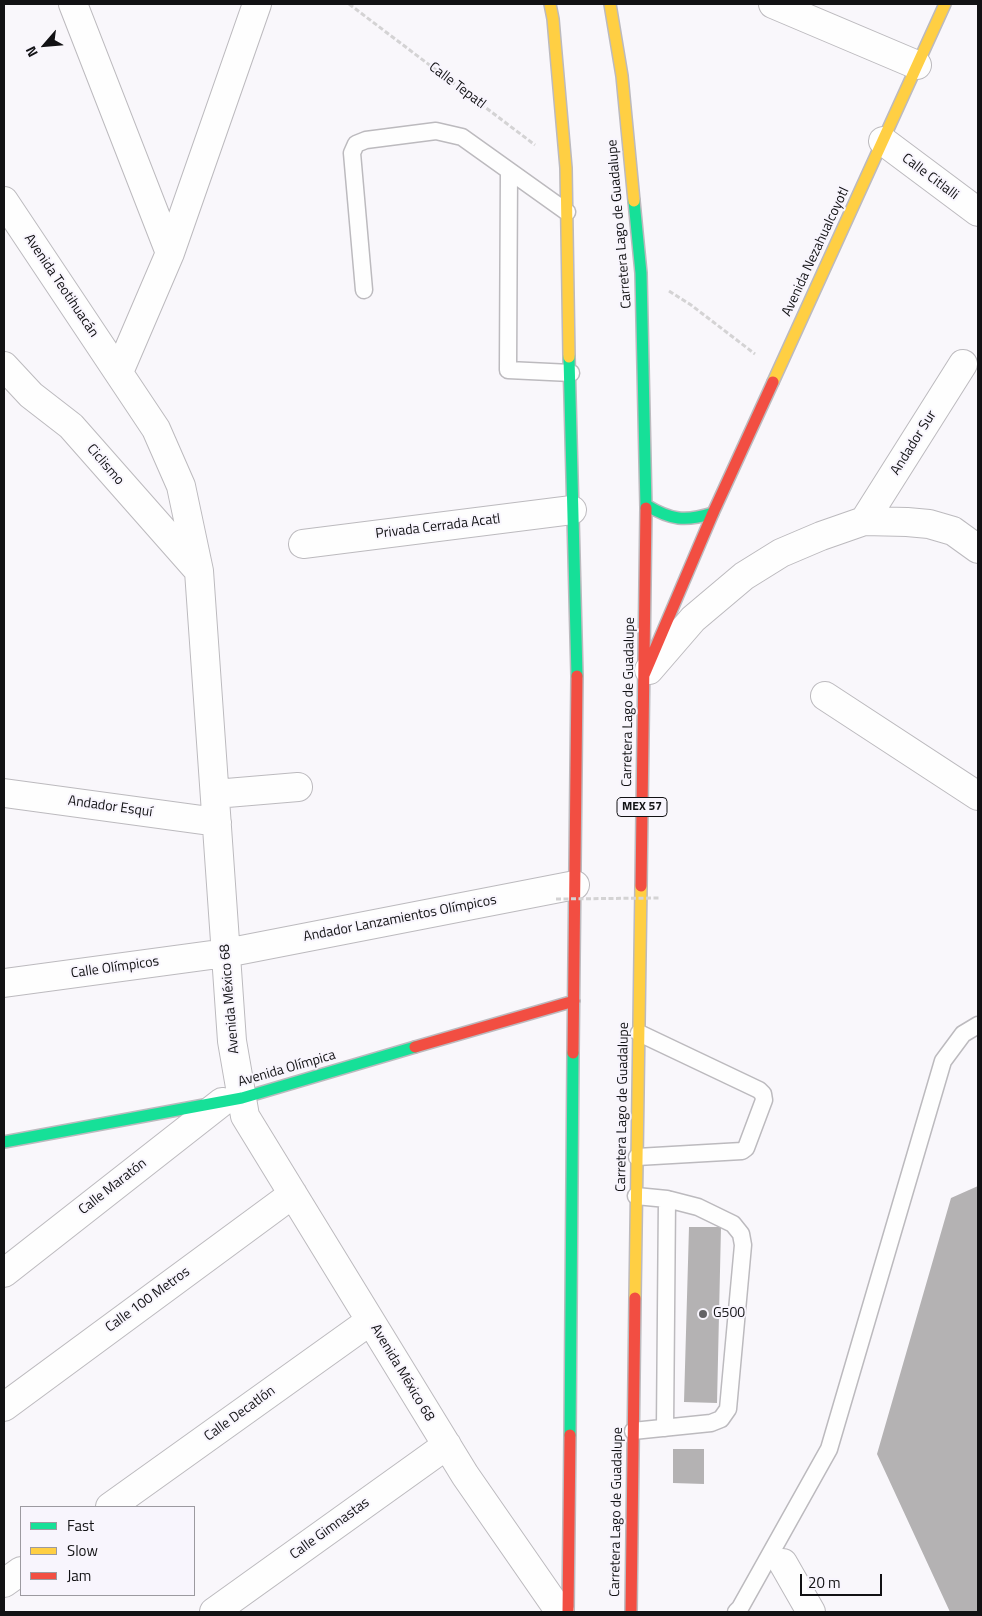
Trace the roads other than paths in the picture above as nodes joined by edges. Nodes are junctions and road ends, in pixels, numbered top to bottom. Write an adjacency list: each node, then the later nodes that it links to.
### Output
1 (73, 4): 13 (street)
2 (257, 4): 13 (street)
3 (550, 4): 11 (main road)
4 (610, 4): 19 (main road, Carretera Lago de Guadalupe / MEX 57)
5 (773, 4): 7 (street)
6 (945, 4): 7 (main road, Avenida Nezahualcoyotl)
7 (917, 65): 8 (main road, Avenida Nezahualcoyotl)
8 (883, 141): 12 (street, Calle Citlalli); 21 (main road, Avenida Nezahualcoyotl)
9 (510, 171): 11 (lane); 14 (lane); 18 (lane)
10 (4, 201): 17 (street, Avenida Teotihuacán)
11 (567, 212): 18 (main road)
12 (978, 212)
13 (170, 253): 17 (street)
14 (364, 290)
15 (963, 364): 22 (street, Andador Sur)
16 (4, 366): 25 (street, Ciclismo)
17 (119, 372): 25 (street, Avenida México 68)
18 (571, 373): 20 (main road)
19 (646, 505): 21 (main road); 26 (main road, Carretera Lago de Guadalupe / MEX 57)
20 (572, 510): 23 (street, Privada Cerrada Acatl); 33 (main road)
21 (713, 513): 26 (main road, Avenida Nezahualcoyotl)
22 (864, 521): 24 (street); 26 (street)
23 (303, 544)
24 (978, 549)
25 (200, 571): 30 (street, Avenida México 68)
26 (644, 675): 38 (main road, Carretera Lago de Guadalupe / MEX 57)
27 (825, 696): 31 (street)
28 (298, 787): 30 (street)
29 (4, 793): 32 (street, Andador Esquí)
30 (215, 794): 32 (street, Avenida México 68)
31 (978, 796)
32 (217, 822): 34 (street, Avenida México 68)
33 (566, 892): 34 (street, Andador Lanzamientos Olímpicos); 36 (main road)
34 (226, 953): 35 (street, Calle Olímpicos); 39 (street, Avenida México 68)
35 (4, 983)
36 (574, 1001): 39 (main road, Avenida Olímpica); 57 (main road)
37 (978, 1025): 59 (lane)
38 (638, 1032): 41 (main road, Carretera Lago de Guadalupe / MEX 57); 41 (lane)
39 (232, 1100): 40 (main road, Avenida Olímpica); 42 (street, Avenida México 68); 45 (street, Calle Maratón)
40 (4, 1142)
41 (637, 1156): 43 (main road, Carretera Lago de Guadalupe / MEX 57)
42 (293, 1194): 46 (street, Avenida México 68); 47 (street, Calle 100 Metros)
43 (636, 1196): 44 (lane); 49 (main road, Carretera Lago de Guadalupe / MEX 57)
44 (667, 1199): 48 (lane); 48 (lane)
45 (4, 1273)
46 (370, 1321): 50 (street, Avenida México 68); 51 (street, Calle Decatlón)
47 (4, 1407)
48 (665, 1428): 49 (lane)
49 (633, 1432): 58 (main road, Carretera Lago de Guadalupe / MEX 57)
50 (447, 1445): 55 (street, Calle Gimnastas); 56 (street, Avenida México 68)
51 (111, 1506)
52 (783, 1563): 60 (street)
53 (20, 1572): 54 (street)
54 (4, 1583)
55 (214, 1612)
56 (560, 1612)
57 (568, 1612)
58 (631, 1612)
59 (736, 1612)
60 (811, 1612)

